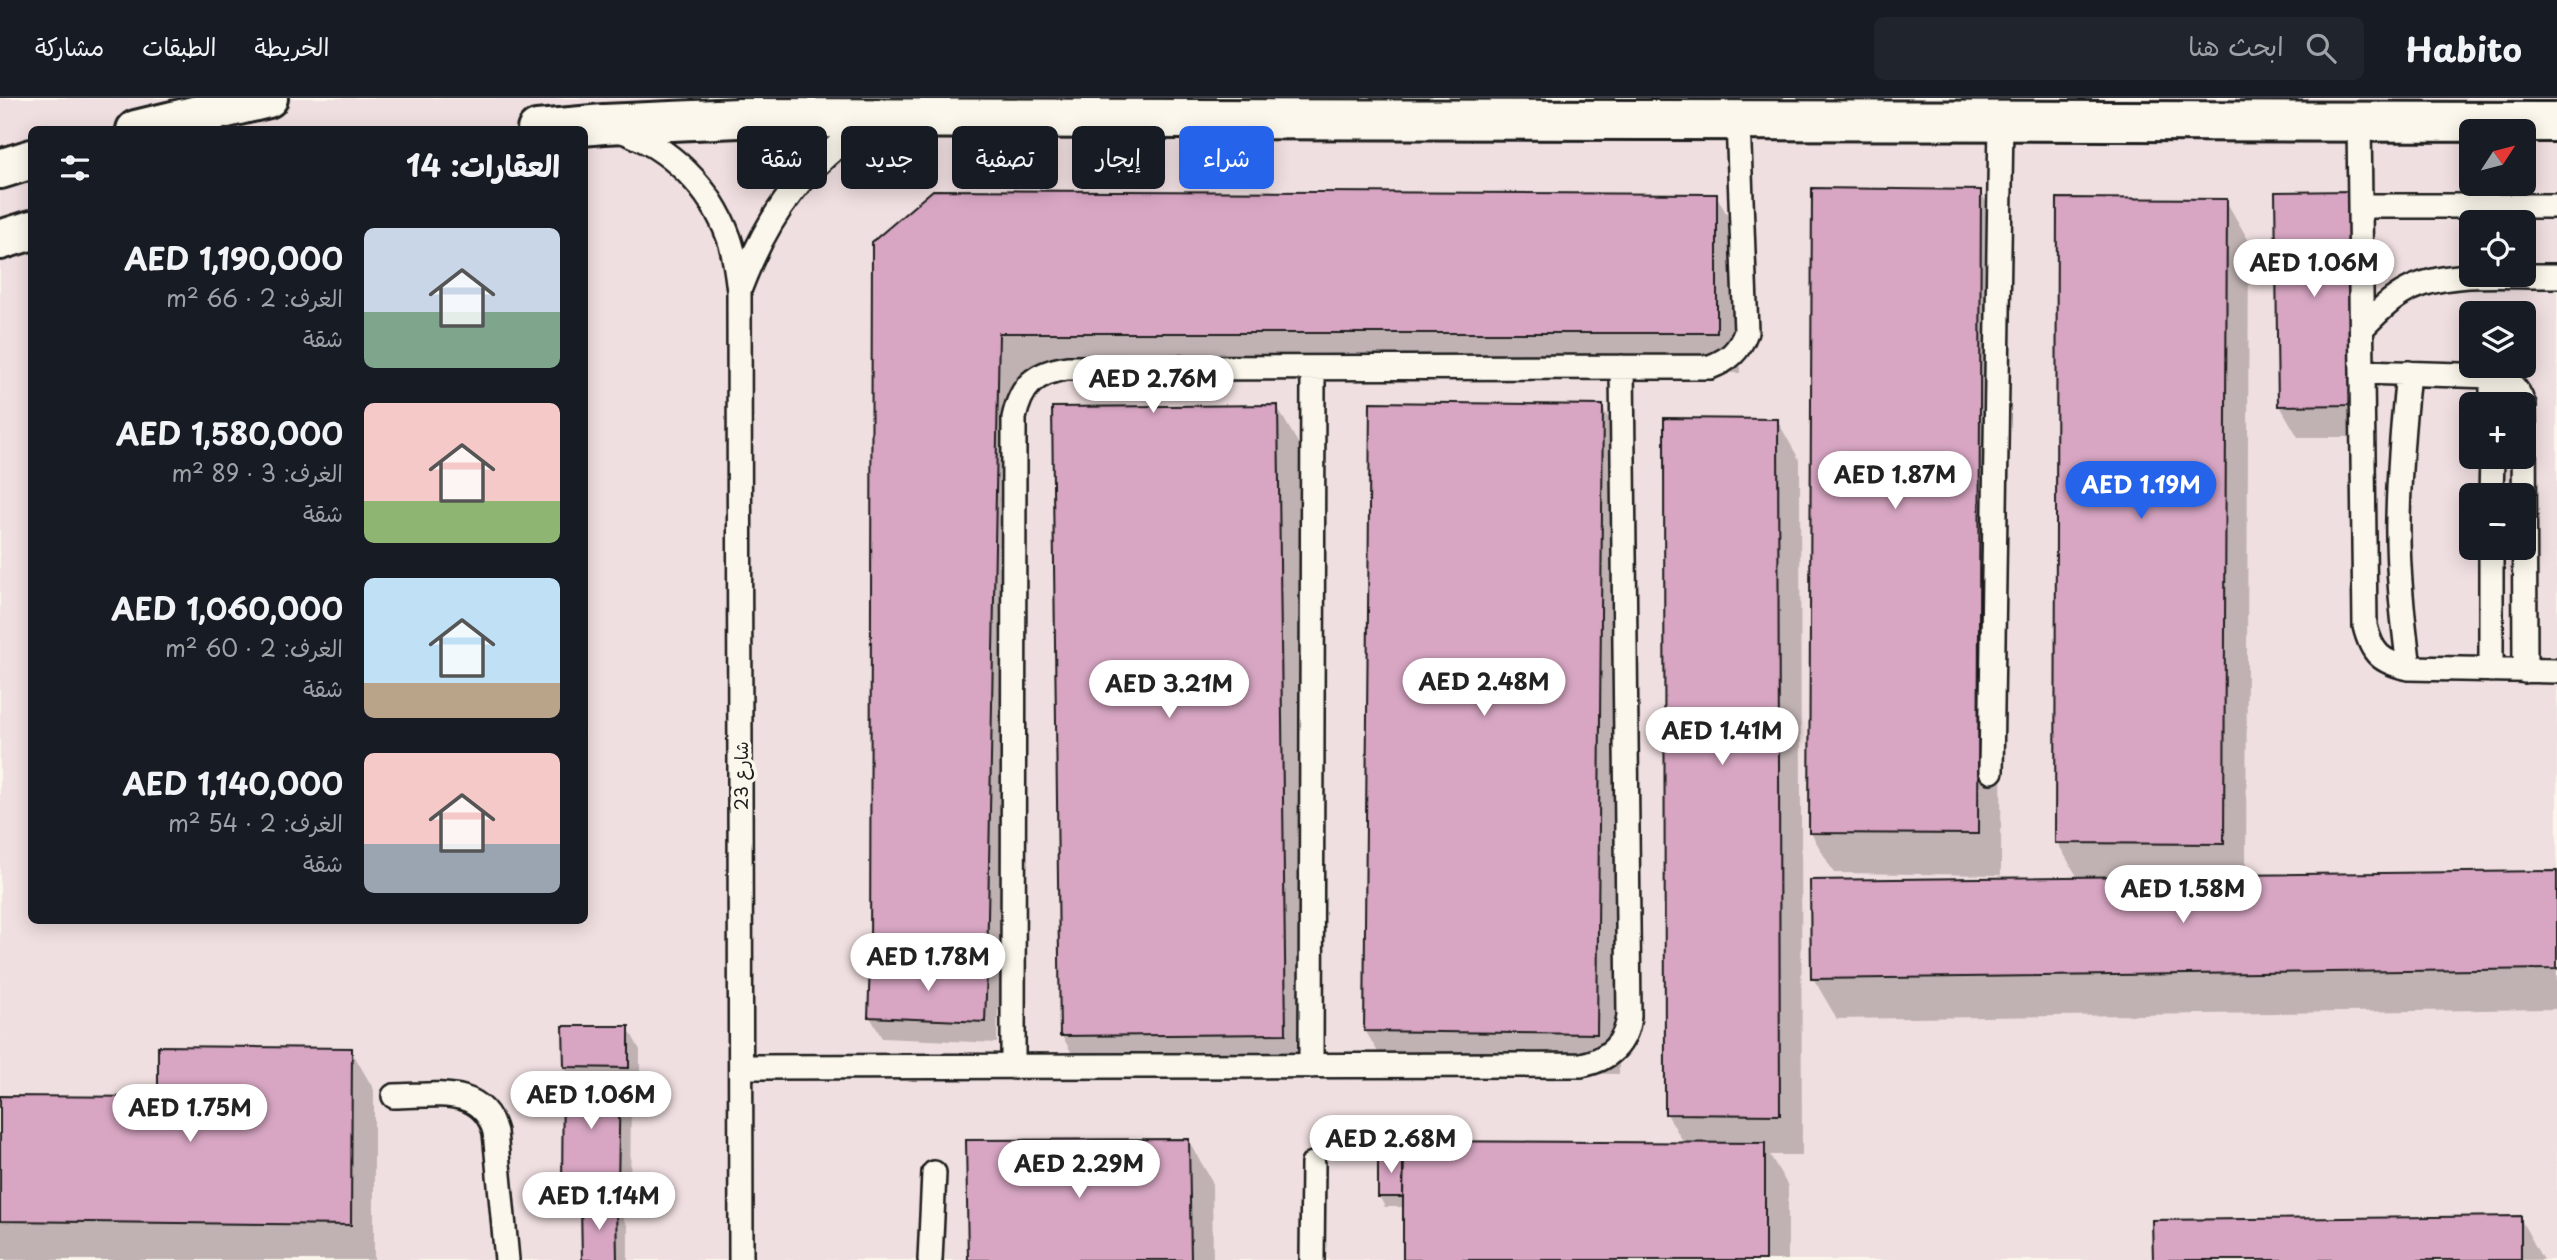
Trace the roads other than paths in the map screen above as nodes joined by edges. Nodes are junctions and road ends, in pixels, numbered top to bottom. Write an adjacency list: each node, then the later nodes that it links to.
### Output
1 (268, 98): 8 (main road)
2 (874, 119): 3 (main road); 7 (main road); 17 (lane, شارع 23)
3 (1738, 120): 4 (main road); 19 (lane)
4 (2001, 120): 5 (main road); 32 (lane)
5 (2359, 121): 6 (main road); 12 (lane)
6 (2557, 122)
7 (604, 124): 9 (main road); 17 (lane, شارع 23)
8 (152, 126)
9 (582, 126)
10 (28, 160): 11 (main road)
11 (0, 169)
12 (2361, 205): 13 (lane); 18 (lane)
13 (2557, 206)
14 (28, 231): 15 (main road)
15 (0, 240)
16 (2557, 276): 18 (lane)
17 (739, 291): 35 (lane, شارع 23)
18 (2362, 328): 21 (lane)
19 (1622, 367): 20 (lane); 33 (lane)
20 (1313, 368): 33 (lane); 34 (lane)
21 (2363, 372): 22 (lane); 28 (lane)
22 (2408, 373): 23 (lane); 28 (lane)
23 (2459, 375)
24 (2500, 378): 25 (lane)
25 (2518, 392)
26 (2523, 469): 30 (lane)
27 (2491, 560): 29 (lane)
28 (2409, 668): 29 (lane)
29 (2491, 670): 30 (lane)
30 (2525, 671): 31 (lane)
31 (2557, 671)
32 (1991, 771)
33 (1311, 1066): 34 (lane)
34 (1013, 1067): 35 (lane)
35 (741, 1068): 40 (lane, شارع 23)
36 (394, 1096): 39 (lane)
37 (1312, 1164): 42 (lane)
38 (934, 1173): 41 (lane)
39 (507, 1260)
40 (741, 1260)
41 (930, 1260)
42 (1312, 1260)

